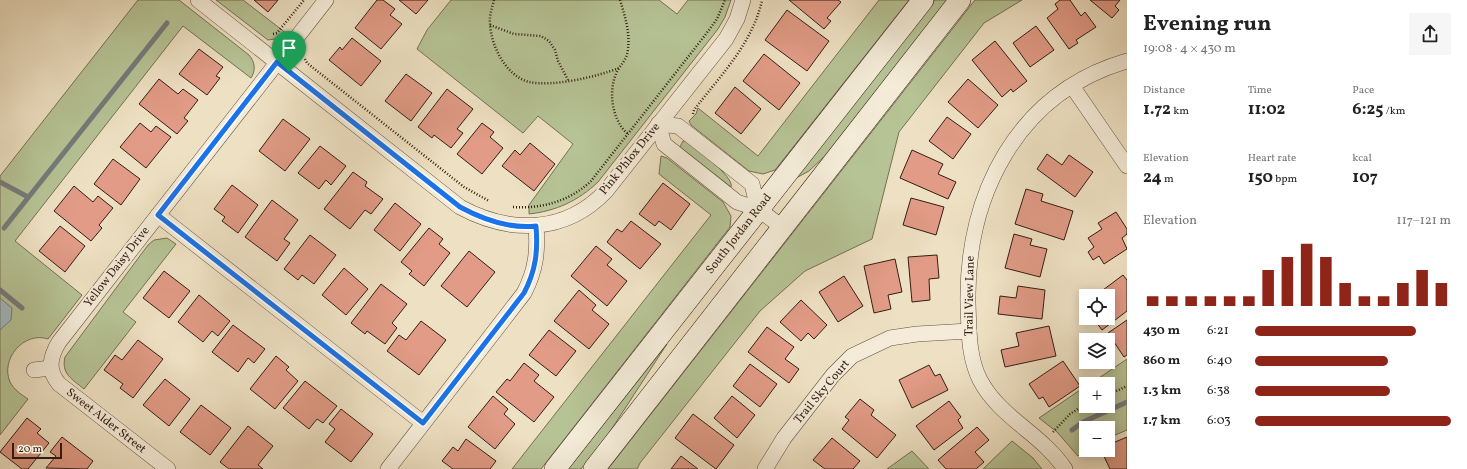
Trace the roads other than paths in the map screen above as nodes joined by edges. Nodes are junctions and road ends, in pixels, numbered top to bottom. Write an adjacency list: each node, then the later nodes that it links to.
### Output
1 (198, 0): 7 (street, Pink Phlox Drive)
2 (326, 0): 7 (street, Yellow Daisy Drive)
3 (743, 0): 9 (street, Pink Phlox Drive)
4 (923, 0): 11 (main road, South Jordan Road)
5 (960, 0): 14 (main road)
6 (1127, 61): 8 (street, Trail View Lane)
7 (277, 62): 12 (street, Yellow Daisy Drive); 13 (street, Pink Phlox Drive)
8 (1072, 86): 10 (street); 15 (street, Trail View Lane)
9 (658, 124): 11 (street); 11 (street); 13 (street, Pink Phlox Drive)
10 (1127, 166)
11 (758, 209): 14 (street); 21 (main road, South Jordan Road)
12 (158, 215): 16 (street, Yellow Daisy Drive); 18 (street)
13 (536, 226): 18 (street)
14 (782, 227): 22 (main road)
15 (969, 331): 23 (street, Trail Sky Court); 24 (street, Trail View Lane)
16 (50, 368): 17 (street); 19 (street, Sweet Alder Street)
17 (34, 370)
18 (423, 423): 20 (street)
19 (168, 469)
20 (388, 469)
21 (555, 469)
22 (594, 469)
23 (765, 469)
24 (1065, 469)

